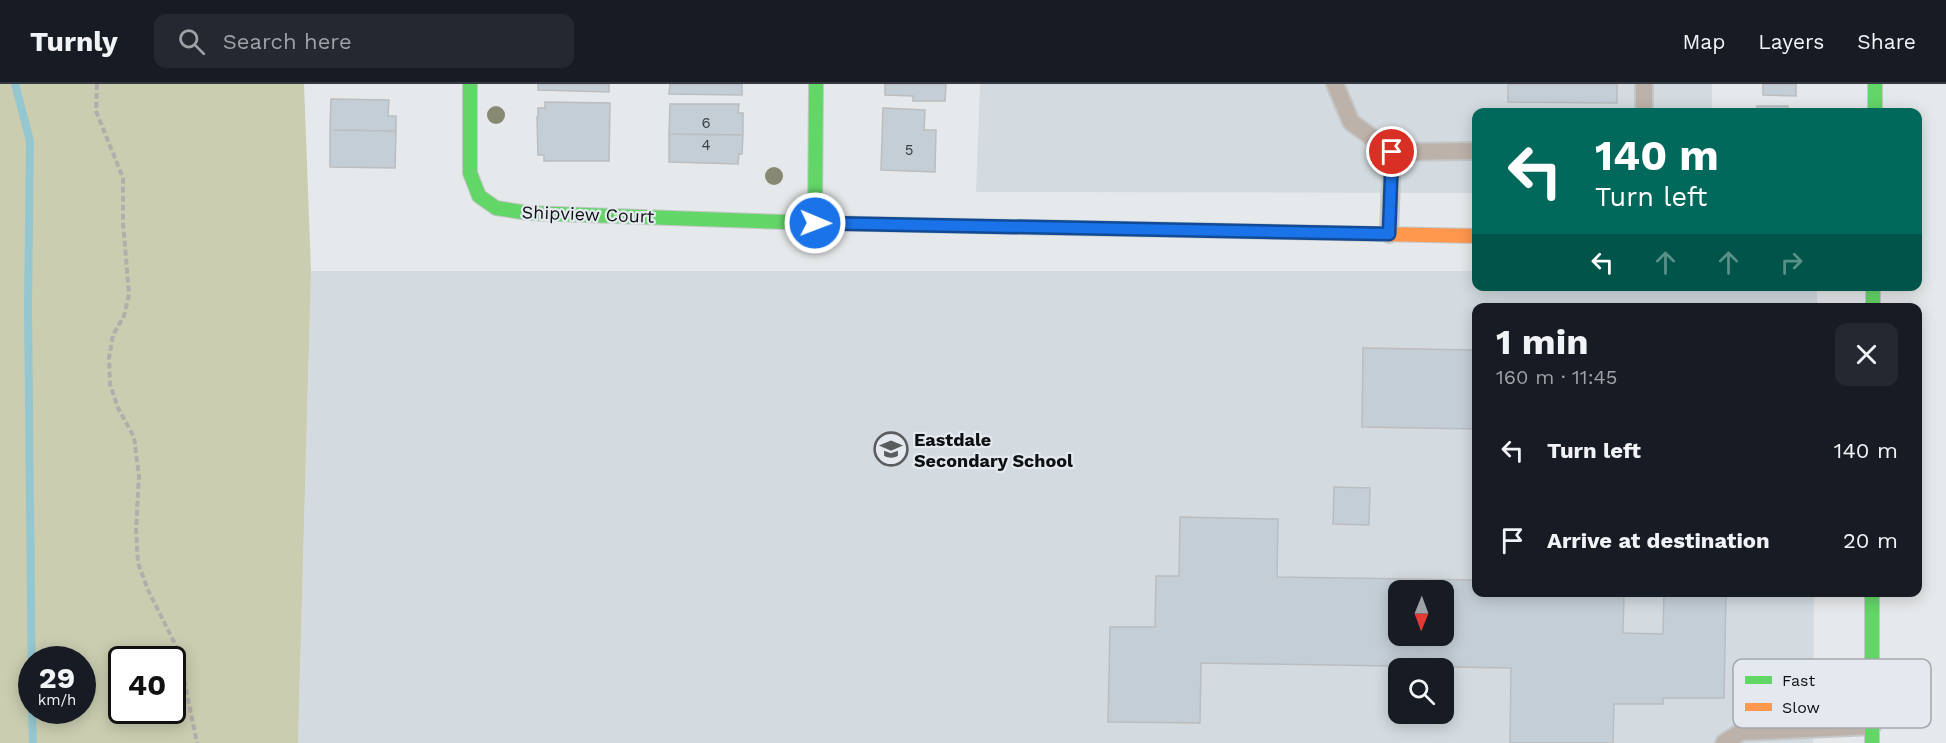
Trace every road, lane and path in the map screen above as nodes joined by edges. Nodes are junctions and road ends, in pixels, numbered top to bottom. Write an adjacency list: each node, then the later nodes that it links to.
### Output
1 (97, 84): 17 (path)
2 (470, 84): 11 (street, Shipview Court)
3 (816, 84): 11 (street)
4 (1335, 84): 10 (lane)
5 (1644, 84): 7 (lane)
6 (1875, 84): 8 (street)
7 (1644, 108)
8 (1875, 108)
9 (1472, 151): 10 (lane)
10 (1392, 152): 12 (lane)
11 (815, 223): 12 (street, Shipview Court)
12 (1389, 234): 13 (street, Shipview Court)
13 (1472, 236)
14 (1872, 597): 15 (street)
15 (1872, 659)
16 (1872, 735): 18 (lane)
17 (197, 743)
18 (1724, 743)

